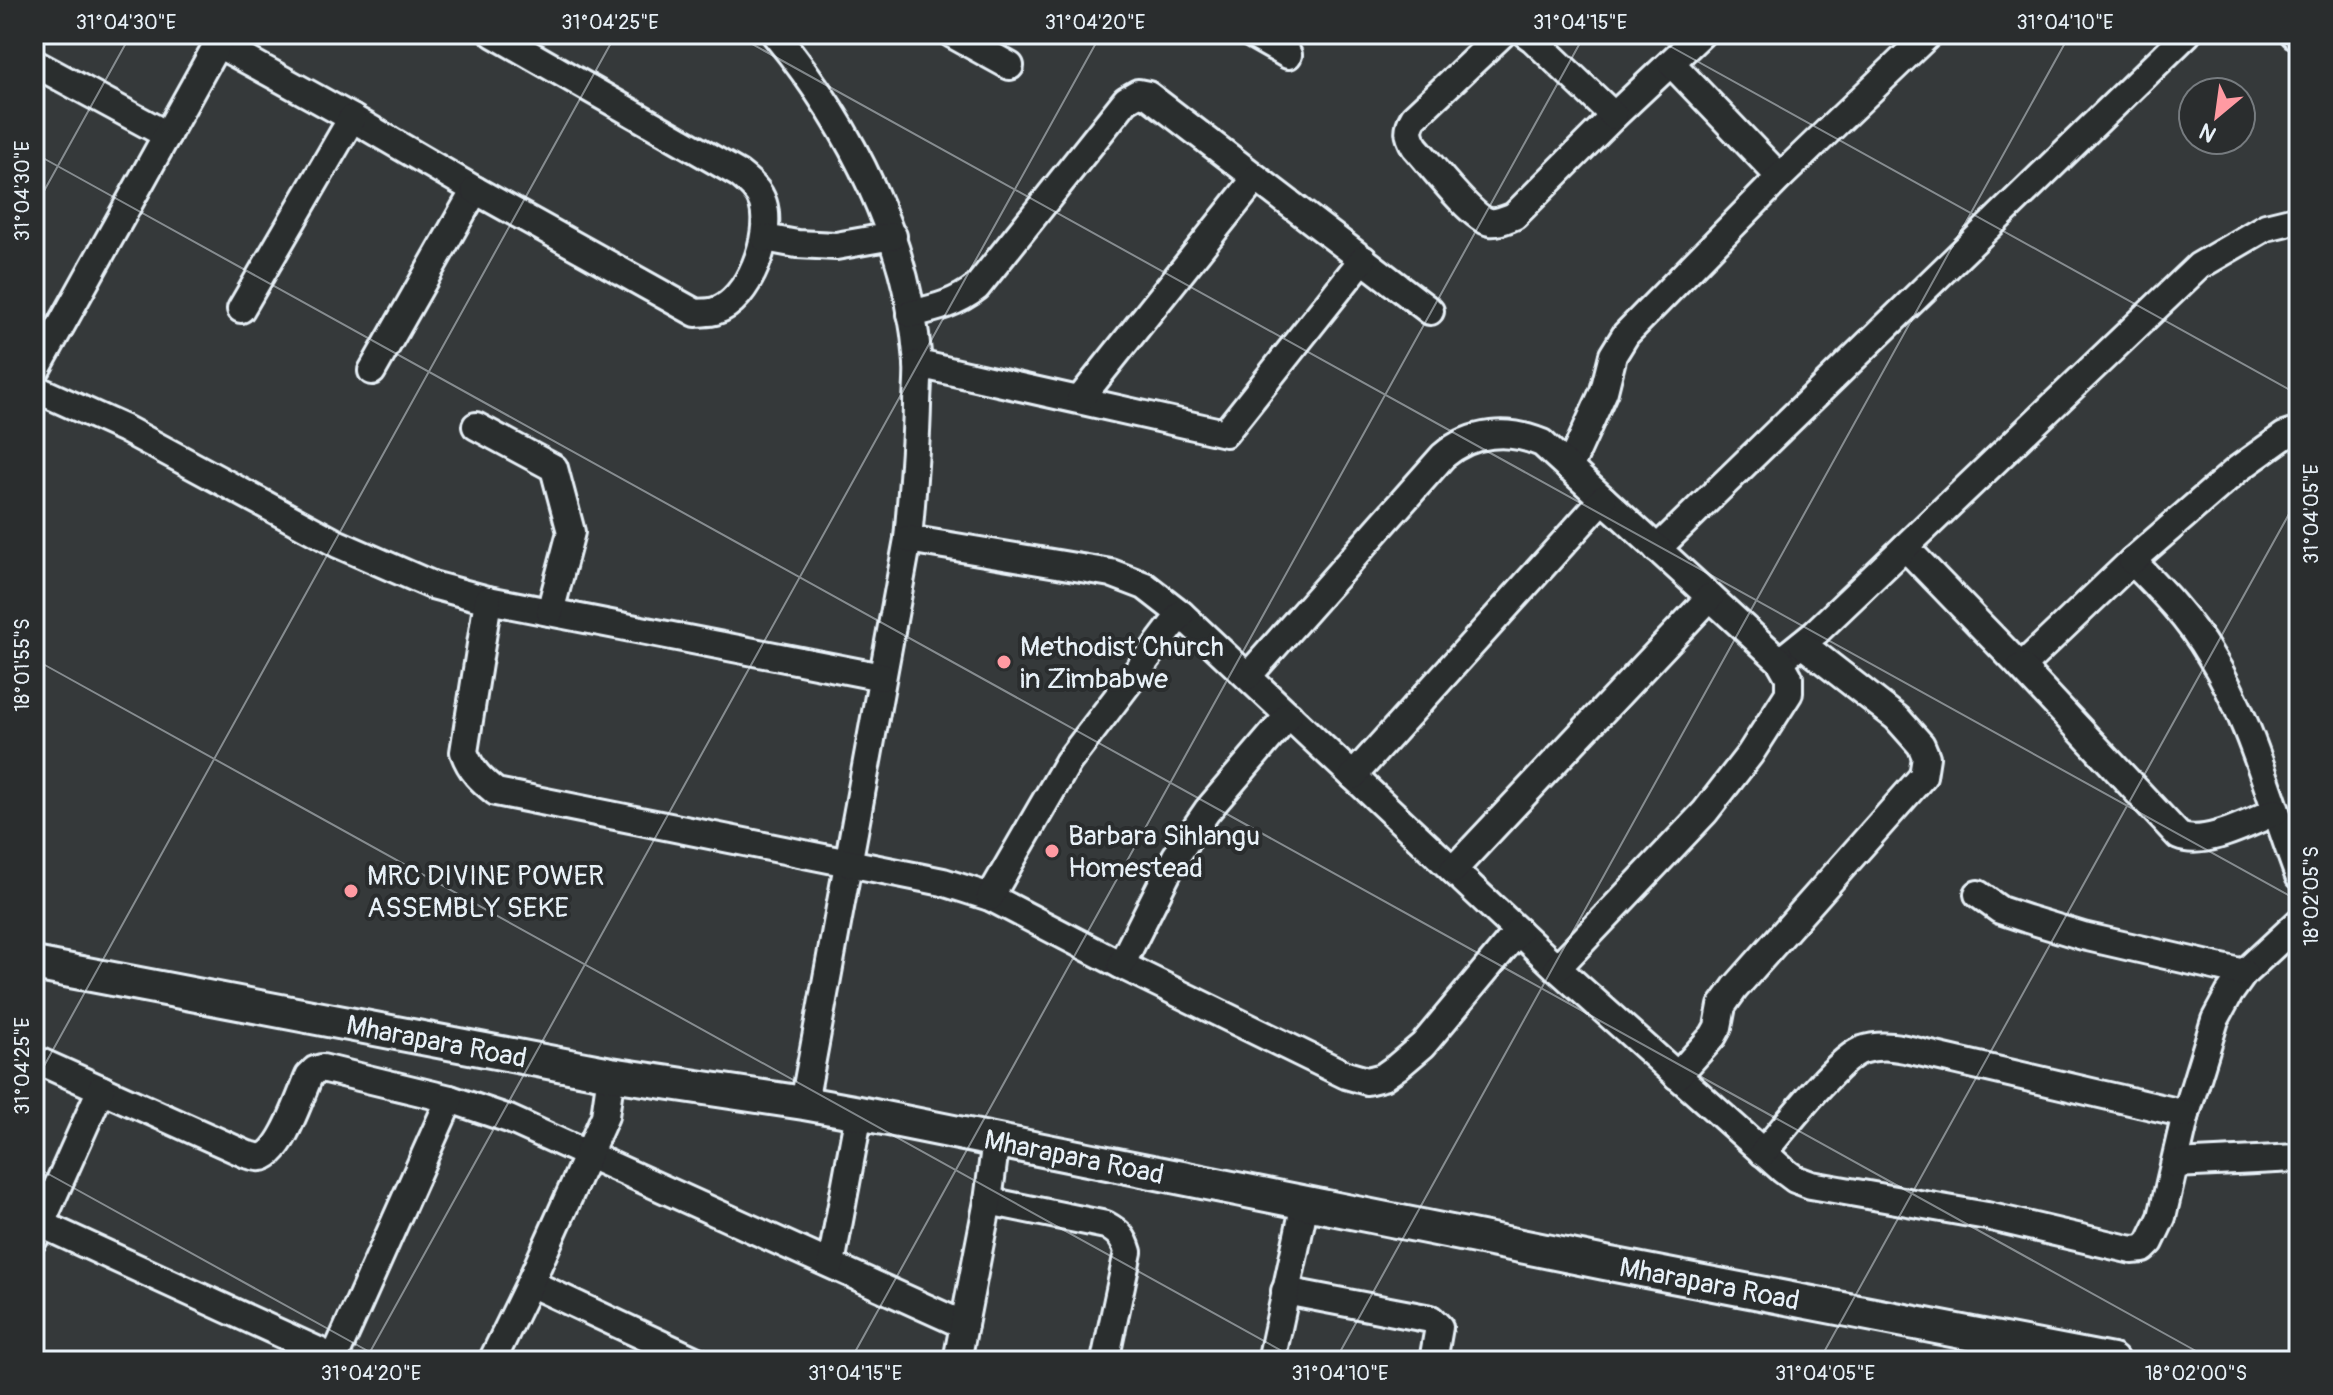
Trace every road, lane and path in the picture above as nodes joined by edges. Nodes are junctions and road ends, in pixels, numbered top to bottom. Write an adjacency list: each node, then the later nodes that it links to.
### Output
1 (494, 34): 23 (street)
2 (775, 34): 22 (street)
3 (952, 34): 14 (street)
4 (1251, 34): 11 (street)
5 (1526, 34): 15 (street)
6 (1701, 34): 13 (street)
7 (1929, 34): 18 (street)
8 (2187, 34): 39 (street)
9 (1498, 35): 15 (street)
10 (221, 39): 16 (street); 17 (street)
11 (1288, 55)
12 (34, 63): 17 (street)
13 (1671, 63): 15 (street); 18 (street)
14 (1010, 66)
15 (1614, 116)
16 (352, 118): 20 (street); 25 (street)
17 (167, 135): 30 (street)
18 (1780, 177): 35 (street)
19 (1256, 178): 24 (street); 27 (street); 32 (street)
20 (475, 190): 23 (street); 29 (street)
21 (2299, 219): 38 (street)
22 (893, 236): 23 (street); 27 (street)
23 (765, 238)
24 (1363, 259): 26 (street); 32 (street)
25 (241, 309)
26 (1430, 311)
27 (911, 314): 28 (street)
28 (918, 364): 32 (street); 37 (street)
29 (372, 371)
30 (34, 374)
31 (34, 388): 42 (street)
32 (1080, 399)
33 (476, 426): 43 (street)
34 (2299, 431): 40 (street)
35 (1569, 468): 36 (street); 48 (street)
36 (1603, 499): 39 (street); 51 (street)
37 (908, 539): 44 (street); 49 (street)
38 (1905, 547): 45 (street); 47 (street)
39 (1657, 549): 41 (street)
40 (2132, 561): 47 (street); 52 (street)
41 (1710, 597): 46 (street); 54 (street)
42 (488, 600): 43 (street); 53 (street)
43 (550, 612): 49 (street)
44 (1181, 614): 48 (street); 57 (street)
45 (1802, 644): 46 (street); 66 (street)
46 (1780, 661): 62 (street)
47 (2021, 667): 52 (street)
48 (1248, 676): 50 (street)
49 (882, 677): 53 (street)
50 (1289, 715): 51 (street); 61 (street)
51 (1353, 776): 54 (street)
52 (2275, 812): 55 (street)
53 (847, 863): 57 (street); 69 (street)
54 (1453, 870): 59 (street)
55 (2299, 876)
56 (1978, 894): 63 (street)
57 (990, 897): 61 (street)
58 (2299, 922): 63 (street)
59 (1518, 931): 61 (street); 62 (street)
60 (34, 964): 65 (main road, Mharapara Road)
61 (1121, 965)
62 (1557, 968): 66 (street)
63 (2244, 973): 71 (street)
64 (34, 1059): 67 (street)
65 (611, 1074): 69 (main road, Mharapara Road); 74 (street)
66 (1677, 1076): 73 (street)
67 (101, 1089): 68 (street); 79 (street)
68 (450, 1099): 74 (street); 84 (street)
69 (804, 1103): 70 (main road, Mharapara Road)
70 (859, 1113): 72 (main road, Mharapara Road); 80 (street)
71 (2186, 1114): 73 (street); 76 (street)
72 (996, 1140): 77 (street); 78 (main road, Mharapara Road)
73 (1763, 1153): 76 (street)
74 (588, 1155): 80 (street); 81 (street)
75 (2299, 1158): 76 (street)
76 (2175, 1164)
77 (988, 1201): 83 (street); 88 (street)
78 (1305, 1203): 82 (street); 91 (main road, Mharapara Road)
79 (37, 1231): 84 (street)
80 (831, 1264): 83 (street)
81 (530, 1283): 85 (street); 86 (street)
82 (1285, 1291): 89 (street); 90 (street)
83 (964, 1325): 87 (street)
84 (333, 1360)
85 (492, 1361)
86 (697, 1361)
87 (957, 1361)
88 (1105, 1361)
89 (1271, 1361)
90 (1433, 1361)
91 (2112, 1361)

